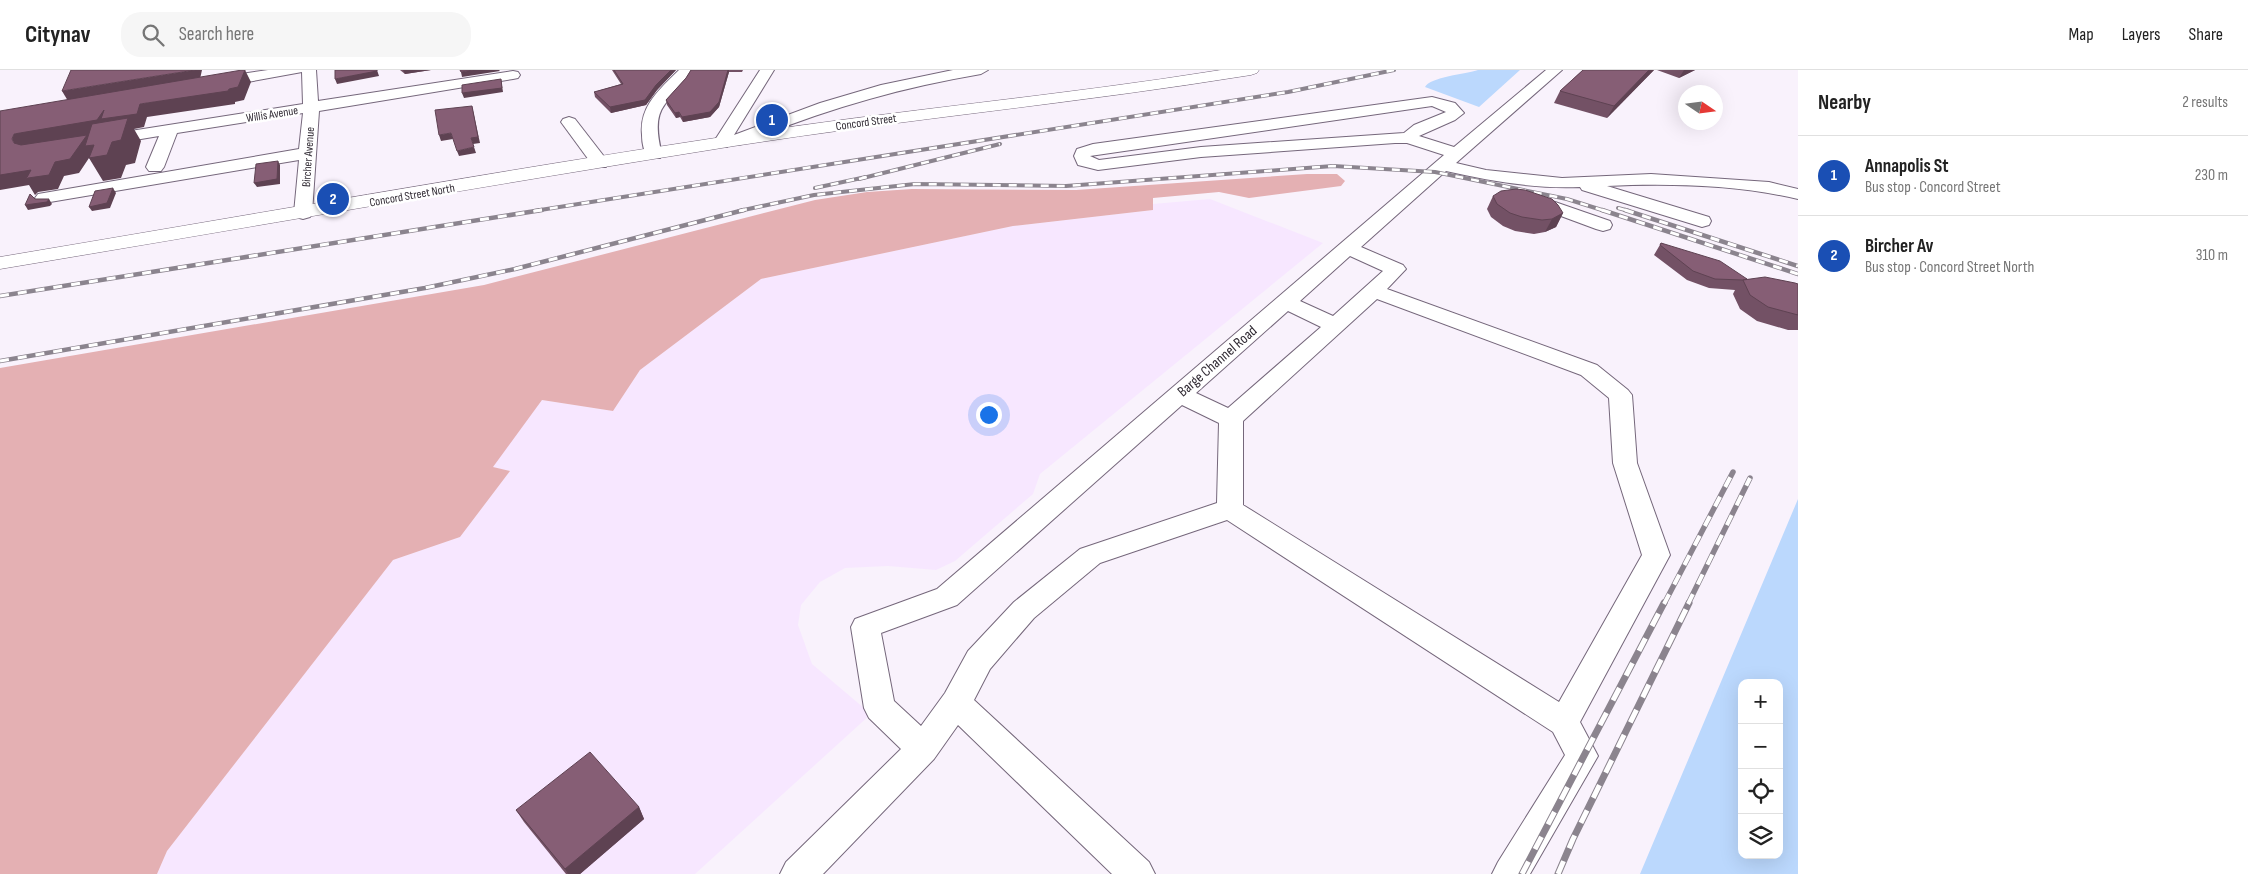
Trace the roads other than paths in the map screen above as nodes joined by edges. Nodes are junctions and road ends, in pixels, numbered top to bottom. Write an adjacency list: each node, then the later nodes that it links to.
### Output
1 (296, 70): 9 (street)
2 (309, 70): 10 (street, Bircher Avenue)
3 (687, 70): 17 (street)
4 (767, 70): 14 (street)
5 (981, 70): 14 (street, Concord Street)
6 (1251, 70): 14 (main road, Concord Street)
7 (1556, 70): 19 (street, Barge Channel Road)
8 (513, 75): 10 (street, Willis Avenue)
9 (197, 86)
10 (311, 108): 12 (street, Willis Avenue); 16 (street, Bircher Avenue)
11 (568, 122): 18 (street)
12 (170, 130): 15 (street, Willis Avenue); 20 (street)
13 (1408, 138): 13 (street); 19 (street)
14 (728, 142): 17 (main road, Concord Street North)
15 (86, 143)
16 (308, 153): 23 (street); 24 (street, Bircher Avenue)
17 (654, 154): 18 (main road, Concord Street North)
18 (600, 164): 24 (main road, Concord Street North)
19 (1443, 165): 21 (street); 26 (street); 27 (street, Barge Channel Road)
20 (156, 167)
21 (1577, 182): 22 (street); 25 (street)
22 (1798, 194)
23 (44, 198)
24 (302, 213): 28 (main road, Concord Street North)
25 (1702, 221)
26 (1603, 225)
27 (1347, 248): 29 (street); 30 (street, Barge Channel Road)
28 (0, 263)
29 (1374, 291): 31 (street); 36 (street)
30 (1285, 302): 31 (street); 32 (street, Barge Channel Road)
31 (1334, 326): 33 (street)
32 (1179, 394): 33 (street); 37 (street, Barge Channel Road)
33 (1231, 419): 34 (street)
34 (1230, 509): 35 (street); 36 (street)
35 (956, 703): 37 (street); 39 (street)
36 (1564, 722): 40 (street)
37 (923, 749): 38 (street)
38 (798, 874)
39 (1137, 874)
40 (1510, 874)

